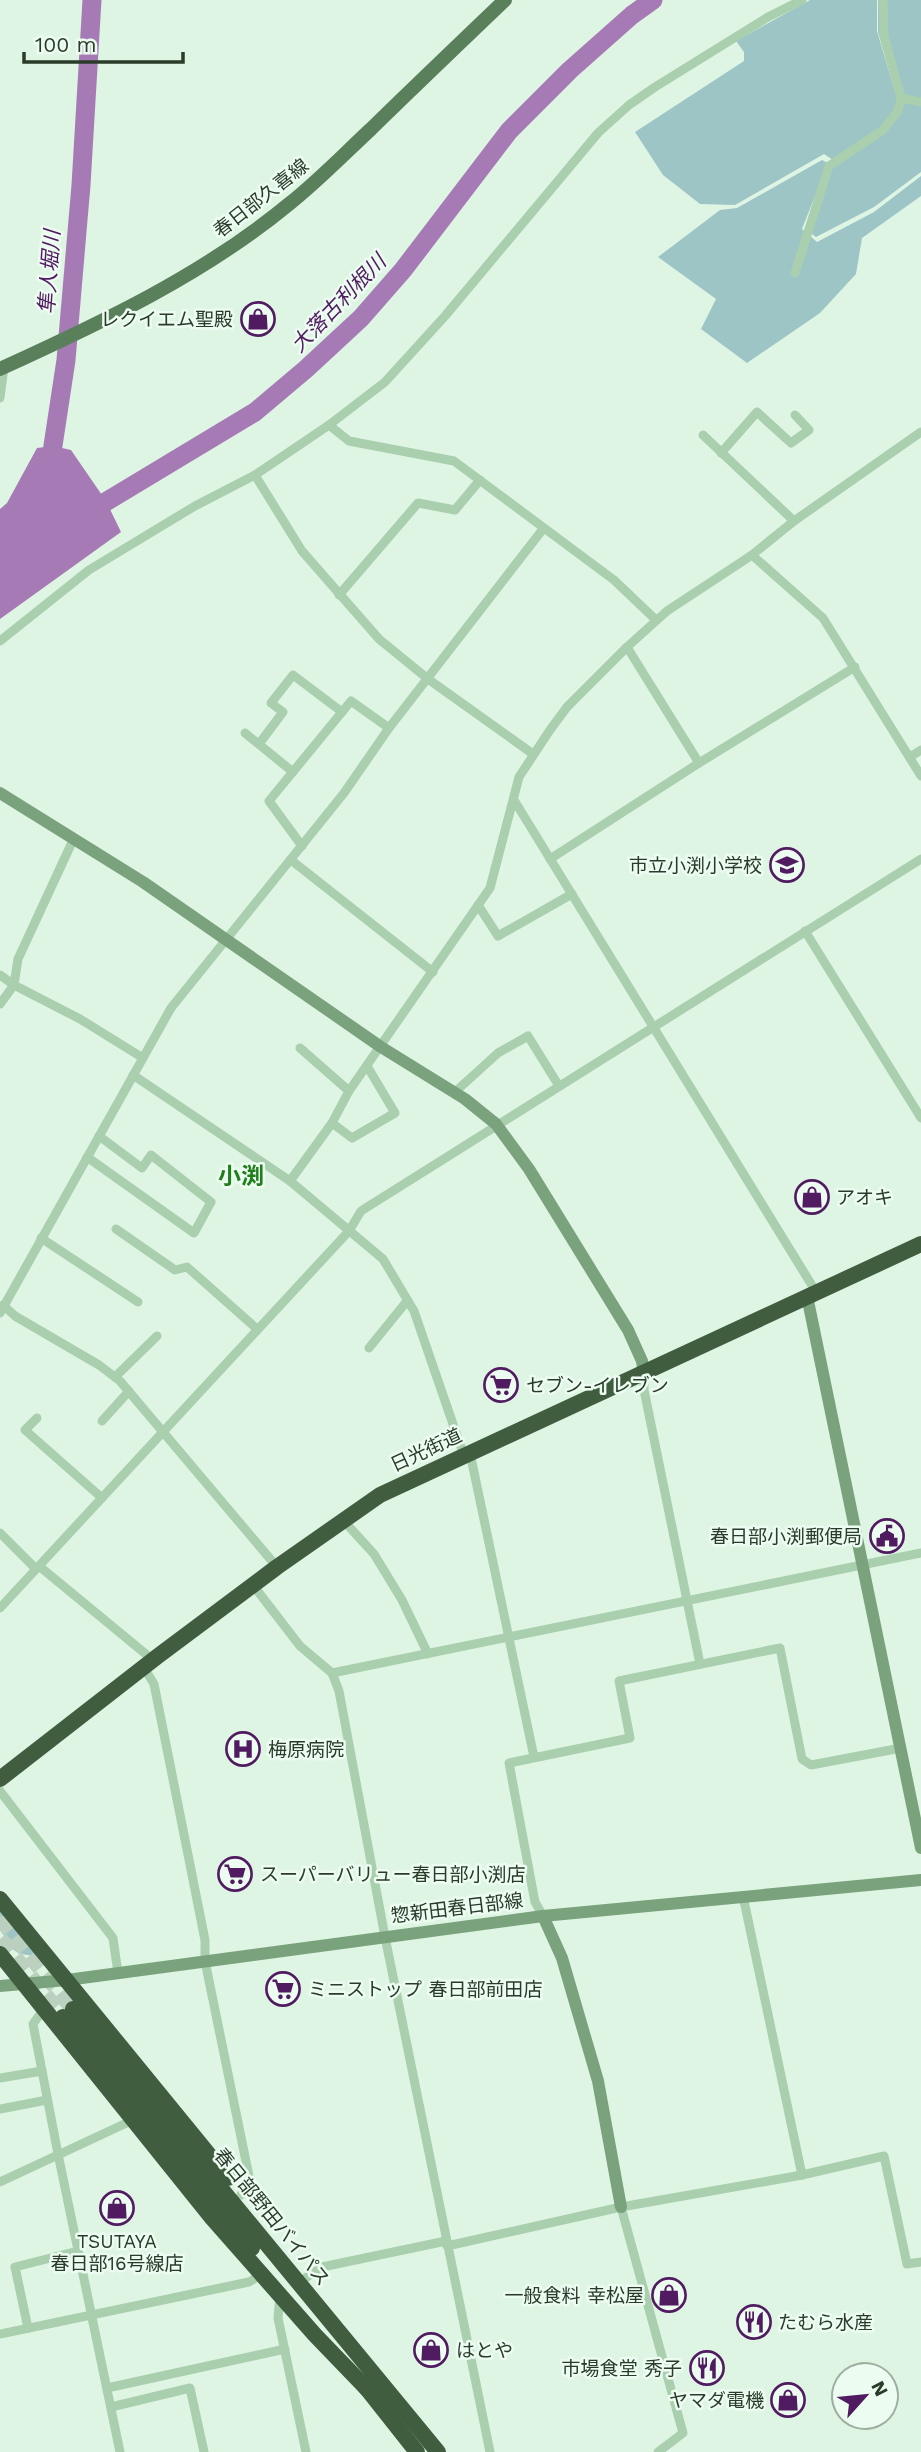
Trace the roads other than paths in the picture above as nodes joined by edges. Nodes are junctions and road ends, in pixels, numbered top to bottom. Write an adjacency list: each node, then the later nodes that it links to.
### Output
1 (505, 0): 7 (main road, 春日部久喜線)
2 (802, 0): 10 (street)
3 (883, 0): 4 (street)
4 (901, 98): 5 (street); 6 (street)
5 (921, 102)
6 (795, 273)
7 (2, 368): 8 (street)
8 (0, 398)
9 (795, 415): 13 (street)
10 (329, 425): 14 (street); 15 (street)
11 (921, 432): 16 (street)
12 (703, 435): 13 (street)
13 (722, 453): 16 (street)
14 (255, 475): 19 (street); 21 (street)
15 (481, 480): 17 (street); 19 (street)
16 (794, 520): 18 (street)
17 (544, 529): 20 (street); 24 (street)
18 (752, 555): 20 (street); 23 (street)
19 (339, 595): 24 (street)
20 (656, 620): 22 (street)
21 (0, 641)
22 (627, 647): 30 (street); 32 (street)
23 (855, 667): 31 (street); 32 (street)
24 (428, 679): 26 (street); 30 (street)
25 (342, 712): 26 (street); 28 (street); 33 (street)
26 (388, 727): 38 (street)
27 (245, 733): 28 (street)
28 (260, 744): 33 (street)
29 (921, 751): 31 (street)
30 (533, 754): 36 (street)
31 (910, 757): 34 (street)
32 (699, 763): 39 (street)
33 (293, 772): 38 (street)
34 (921, 776)
35 (0, 793): 37 (street)
36 (514, 800): 39 (street); 43 (street)
37 (74, 838): 45 (street); 48 (street)
38 (302, 846): 41 (street)
39 (550, 859): 42 (street)
40 (921, 859): 44 (street)
41 (291, 860): 45 (street); 46 (street)
42 (572, 894): 43 (street); 50 (street)
43 (478, 905): 46 (street)
44 (804, 931): 50 (street); 59 (street)
45 (227, 940): 51 (street); 53 (street)
46 (433, 972): 51 (street)
47 (0, 975): 48 (street)
48 (14, 985): 49 (street); 53 (street)
49 (0, 1004)
50 (654, 1028): 56 (street); 69 (street)
51 (381, 1047): 54 (street); 58 (street)
52 (300, 1048): 57 (street)
53 (143, 1058): 55 (street)
54 (367, 1066): 57 (street); 60 (street)
55 (133, 1075): 62 (street); 64 (street)
56 (559, 1086): 58 (street); 61 (street)
57 (349, 1091): 60 (street)
58 (455, 1093): 61 (street)
59 (921, 1118)
60 (332, 1124): 64 (street)
61 (496, 1124): 66 (street); 76 (street)
62 (99, 1136): 63 (street); 63 (street)
63 (87, 1157): 67 (street)
64 (290, 1181): 66 (street)
65 (116, 1228): 73 (street)
66 (349, 1231): 70 (street); 73 (street)
67 (41, 1238): 71 (street); 72 (street)
68 (921, 1244): 69 (highway, 日光街道)
69 (812, 1294): 76 (highway, 日光街道); 87 (street)
70 (407, 1301): 75 (street); 82 (street)
71 (138, 1302)
72 (2, 1308): 77 (street)
73 (257, 1329): 81 (street)
74 (157, 1336): 77 (street)
75 (369, 1348)
76 (644, 1374): 82 (highway, 日光街道); 91 (street)
77 (115, 1377): 78 (street)
78 (129, 1391): 80 (street); 81 (street)
79 (37, 1418): 83 (street)
80 (102, 1421)
81 (163, 1431): 83 (street); 89 (street)
82 (467, 1454): 84 (highway, 日光街道); 93 (street)
83 (102, 1498): 88 (street)
84 (343, 1520): 89 (highway, 日光街道); 94 (street)
85 (0, 1533): 88 (street)
86 (921, 1553): 87 (street)
87 (863, 1564): 91 (street); 98 (street)
88 (38, 1567): 92 (street); 95 (street)
89 (277, 1567): 90 (highway, 日光街道)
90 (253, 1585): 95 (highway, 日光街道); 97 (street)
91 (687, 1599): 93 (street); 96 (street)
92 (0, 1608)
93 (510, 1637): 94 (street); 99 (street)
94 (428, 1654): 97 (street)
95 (148, 1663): 100 (highway, 日光街道); 109 (street)
96 (700, 1664): 98 (street); 99 (street)
97 (332, 1673): 107 (street)
98 (901, 1748): 102 (street)
99 (534, 1758): 106 (street)
100 (0, 1779)
101 (0, 1791): 110 (street)
102 (921, 1848)
103 (921, 1880): 104 (street, 惣新田春日部線)
104 (743, 1896): 106 (street, 惣新田春日部線); 121 (street)
105 (0, 1899): 111 (highway)
106 (543, 1916): 107 (street, 惣新田春日部線); 124 (street)
107 (385, 1937): 109 (street, 惣新田春日部線); 125 (street)
108 (0, 1954): 112 (highway)
109 (205, 1961): 110 (street, 惣新田春日部線); 123 (street)
110 (118, 1973): 111 (street, 惣新田春日部線)
111 (67, 1980): 112 (street, 惣新田春日部線); 123 (highway)
112 (24, 1984): 113 (street, 惣新田春日部線); 114 (highway)
113 (0, 1986)
114 (43, 2010): 115 (street); 119 (highway)
115 (42, 2071): 116 (street); 117 (street)
116 (0, 2078)
117 (47, 2100): 118 (street); 120 (street)
118 (0, 2109)
119 (133, 2120): 120 (street); 128 (highway)
120 (58, 2154): 122 (street); 126 (street)
121 (802, 2175): 124 (street); 127 (street)
122 (0, 2182)
123 (241, 2195): 129 (highway)
124 (621, 2207): 125 (street); 144 (street)
125 (446, 2243): 129 (street); 143 (street)
126 (78, 2251): 131 (street); 132 (street)
127 (921, 2262)
128 (262, 2274): 130 (highway); 131 (street)
129 (295, 2278): 136 (highway, 春日部野田バイパス); 142 (highway, 春日部野田バイパス)
130 (280, 2295): 134 (street); 136 (highway)
131 (92, 2315): 132 (street); 135 (street)
132 (28, 2328): 133 (street)
133 (0, 2334)
134 (285, 2349): 135 (street); 140 (street)
135 (107, 2388): 137 (street)
136 (369, 2391): 141 (highway, 春日部野田バイパス)
137 (111, 2407): 138 (street); 139 (street)
138 (120, 2452)
139 (204, 2452)
140 (306, 2452)
141 (417, 2452)
142 (438, 2452)
143 (490, 2452)
144 (658, 2452)

